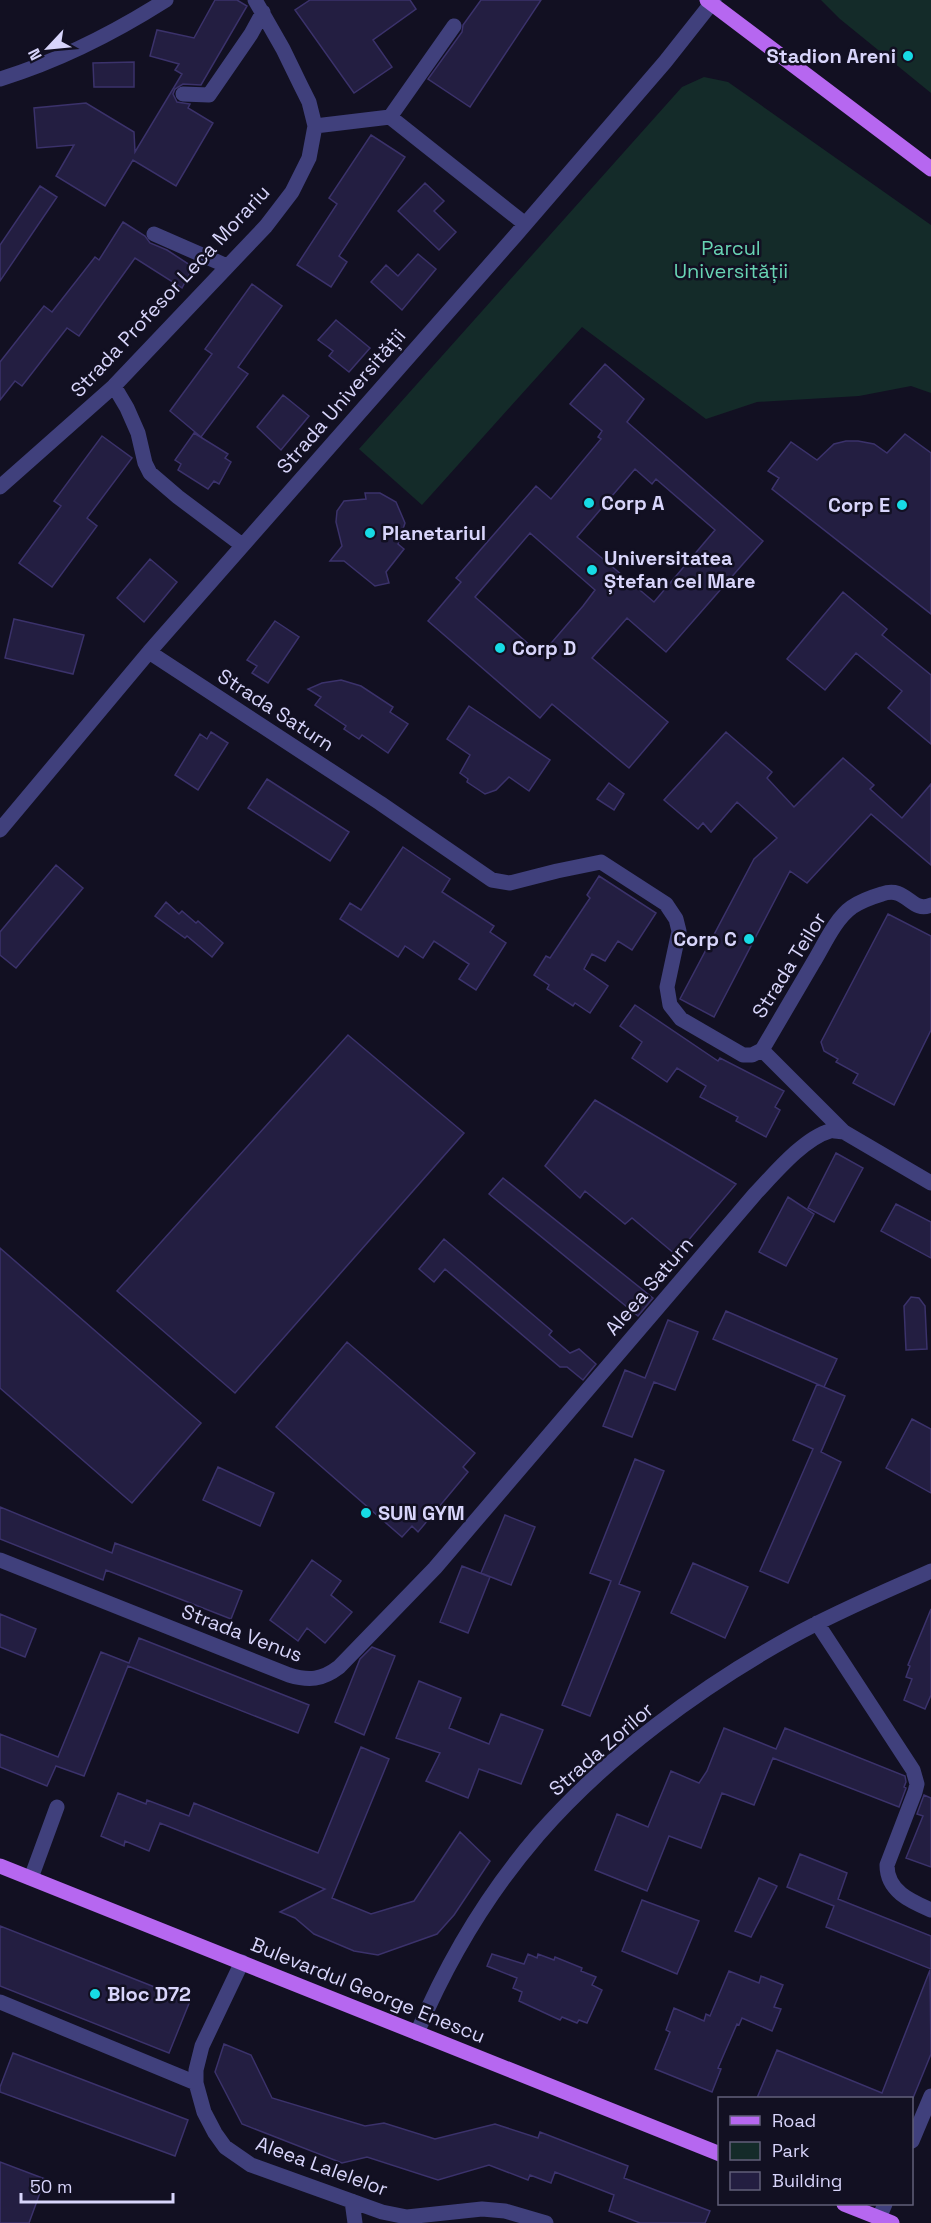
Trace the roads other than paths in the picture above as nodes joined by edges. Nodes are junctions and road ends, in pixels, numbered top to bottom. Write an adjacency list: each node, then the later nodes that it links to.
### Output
1 (166, 0): 5 (street)
2 (711, 1): 9 (main road); 10 (street, Strada Universității)
3 (259, 6): 6 (street); 8 (street, Strada Profesor Leca Morariu)
4 (454, 26): 7 (street)
5 (0, 79)
6 (183, 94)
7 (390, 117): 8 (street); 10 (street)
8 (315, 126): 12 (street, Strada Profesor Leca Morariu)
9 (931, 169)
10 (525, 224): 15 (street, Strada Universității)
11 (154, 234): 12 (street)
12 (227, 266): 13 (street, Strada Profesor Leca Morariu)
13 (114, 386): 14 (street, Strada Profesor Leca Morariu); 15 (street)
14 (0, 487)
15 (242, 545): 16 (street, Strada Universității)
16 (149, 652): 17 (street, Strada Universității); 19 (street, Strada Saturn)
17 (0, 830)
18 (931, 905): 19 (street, Strada Teilor)
19 (757, 1053): 20 (street)
20 (844, 1132): 21 (street); 23 (street, Aleea Saturn)
21 (931, 1183)
22 (0, 1560): 23 (street, Strada Venus)
23 (435, 1568)
24 (931, 1571): 25 (street, Strada Zorilor)
25 (817, 1623): 29 (street); 32 (street, Strada Zorilor)
26 (57, 1807): 28 (street)
27 (0, 1866): 28 (main road, Bulevardul George Enescu)
28 (31, 1878): 30 (main road, Bulevardul George Enescu)
29 (931, 1910)
30 (242, 1962): 32 (main road, Bulevardul George Enescu); 33 (street, Aleea Lalelelor)
31 (0, 2002): 33 (street)
32 (417, 2033): 36 (main road, Bulevardul George Enescu)
33 (196, 2083): 37 (street, Aleea Lalelelor)
34 (931, 2096): 35 (street)
35 (913, 2139)
36 (718, 2153)
37 (352, 2201): 40 (street, Aleea Lalelelor); 42 (street)
38 (847, 2205): 39 (main road)
39 (885, 2215)
40 (430, 2219): 41 (street, Aleea Lalelelor)
41 (515, 2219): 43 (street, Aleea Lalelelor)
42 (355, 2223)
43 (546, 2223)

